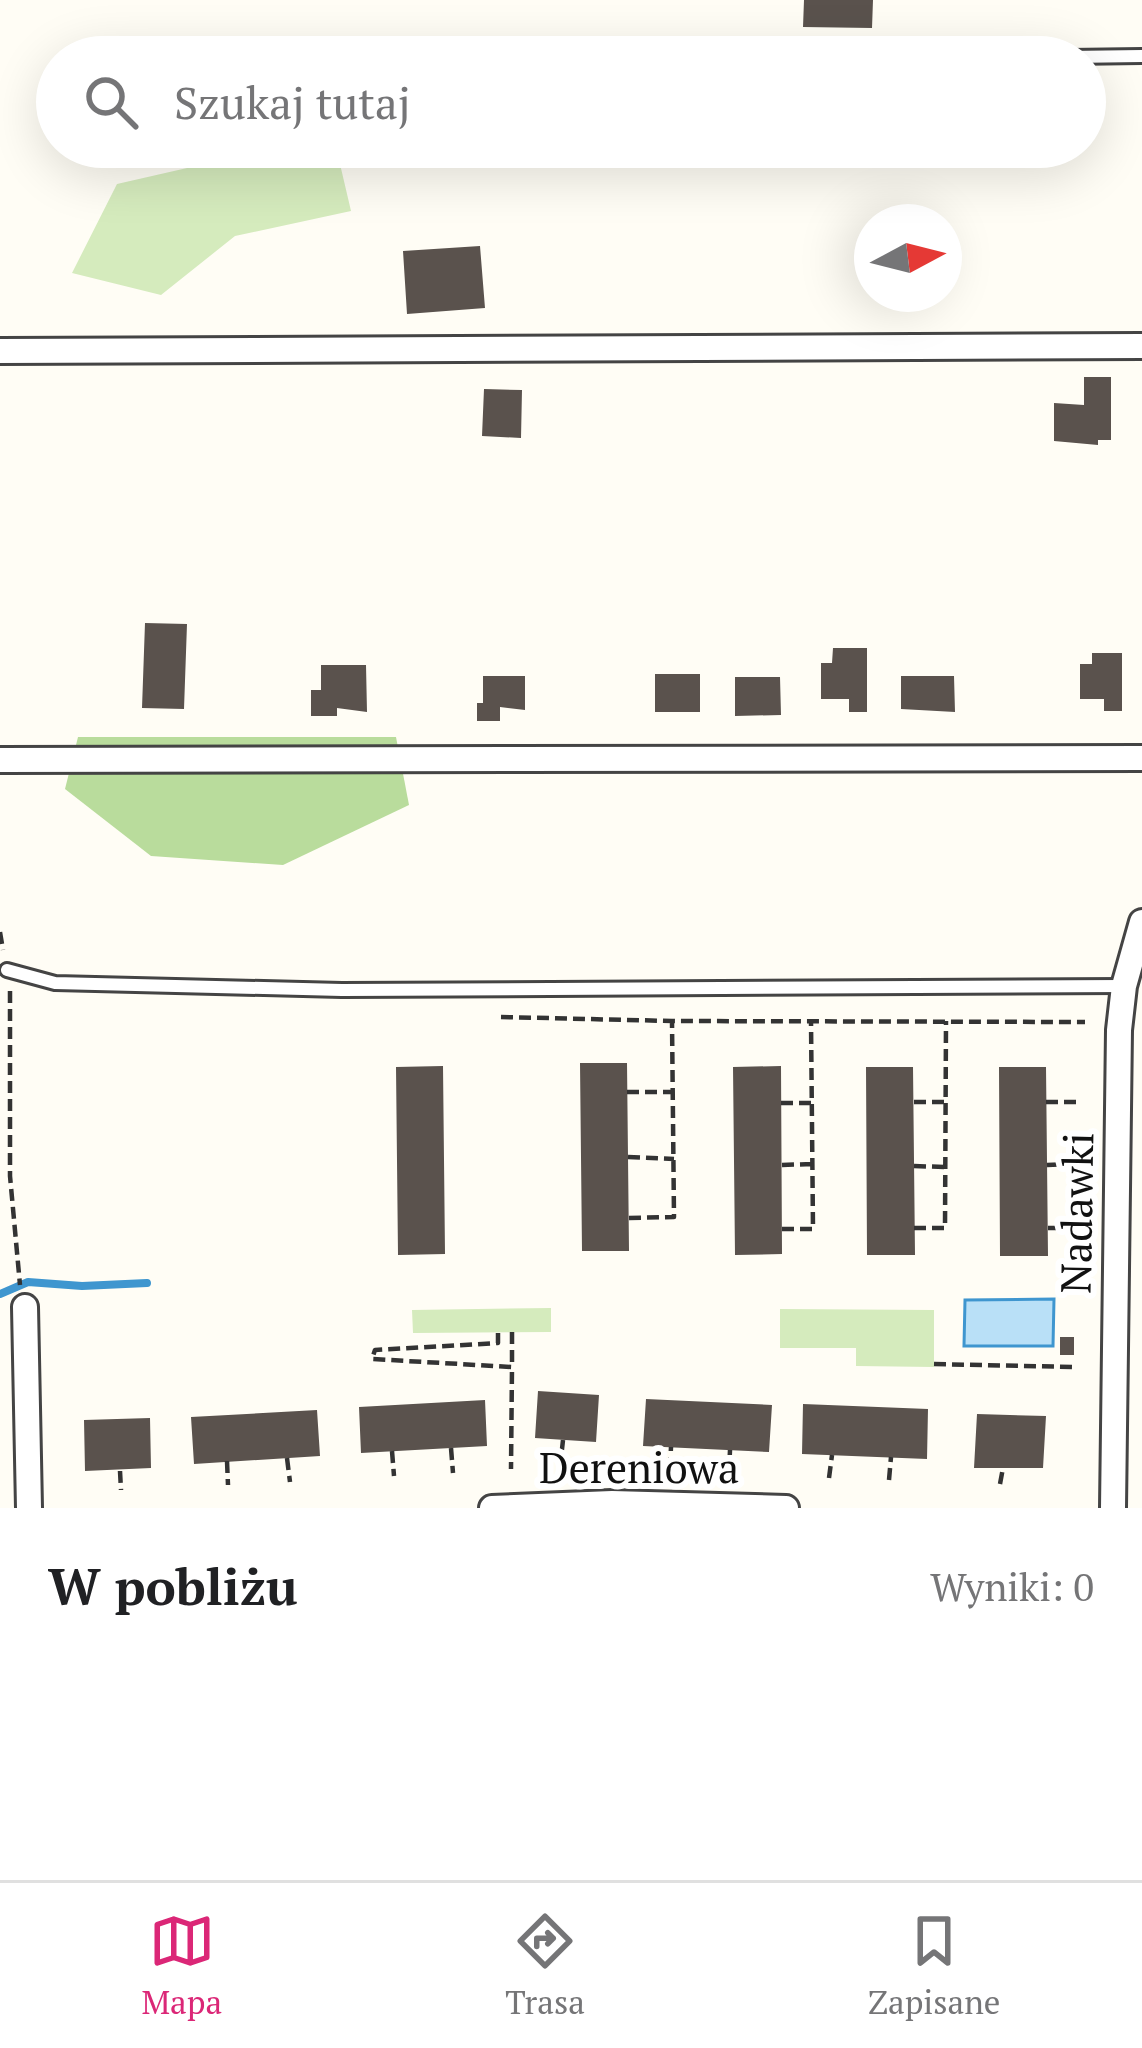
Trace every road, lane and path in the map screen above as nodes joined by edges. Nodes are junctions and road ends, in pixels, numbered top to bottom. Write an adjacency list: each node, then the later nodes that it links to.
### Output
1 (1106, 56): 2 (lane)
2 (1142, 56)
3 (1142, 346): 4 (street)
4 (0, 351)
5 (1142, 758): 6 (street)
6 (0, 760)
7 (1142, 922): 9 (street, Nadawki)
8 (7, 970): 9 (lane); 36 (path)
9 (1124, 986): 68 (street, Nadawki)
10 (500, 1017): 13 (path)
11 (812, 1021): 12 (path); 13 (path); 22 (path)
12 (946, 1021): 14 (path); 18 (path)
13 (672, 1022): 16 (path)
14 (1085, 1022)
15 (627, 1091): 16 (path)
16 (673, 1092): 24 (path)
17 (914, 1102): 18 (path)
18 (946, 1102): 30 (path)
19 (1046, 1102): 20 (path)
20 (1080, 1102)
21 (781, 1103): 22 (path)
22 (812, 1103): 25 (path)
23 (628, 1157): 24 (path)
24 (674, 1160): 31 (path)
25 (812, 1164): 28 (path); 35 (path)
26 (1078, 1164): 27 (path)
27 (1047, 1165)
28 (782, 1166)
29 (914, 1166): 30 (path)
30 (945, 1167): 32 (path)
31 (629, 1218)
32 (914, 1228)
33 (1048, 1228): 34 (path)
34 (1077, 1228)
35 (782, 1229)
36 (22, 1295): 65 (street)
37 (512, 1332): 40 (path)
38 (498, 1333): 40 (path)
39 (934, 1364): 41 (path)
40 (512, 1367): 53 (path)
41 (1077, 1367)
42 (563, 1440): 51 (path)
43 (670, 1447): 54 (path)
44 (451, 1448): 56 (path)
45 (730, 1450): 57 (path)
46 (392, 1451): 58 (path)
47 (832, 1455): 59 (path)
48 (890, 1457): 60 (path)
49 (287, 1458): 61 (path)
50 (227, 1461): 63 (path)
51 (560, 1468)
52 (1004, 1468): 62 (path)
53 (511, 1469)
54 (670, 1469)
55 (120, 1472): 64 (path)
56 (453, 1473)
57 (729, 1473)
58 (394, 1476)
59 (830, 1478)
60 (890, 1480)
61 (290, 1482)
62 (1000, 1484)
63 (228, 1485)
64 (121, 1490)
65 (29, 1508)
66 (492, 1508): 67 (street, Dereniowa)
67 (786, 1508)
68 (1114, 1508)

